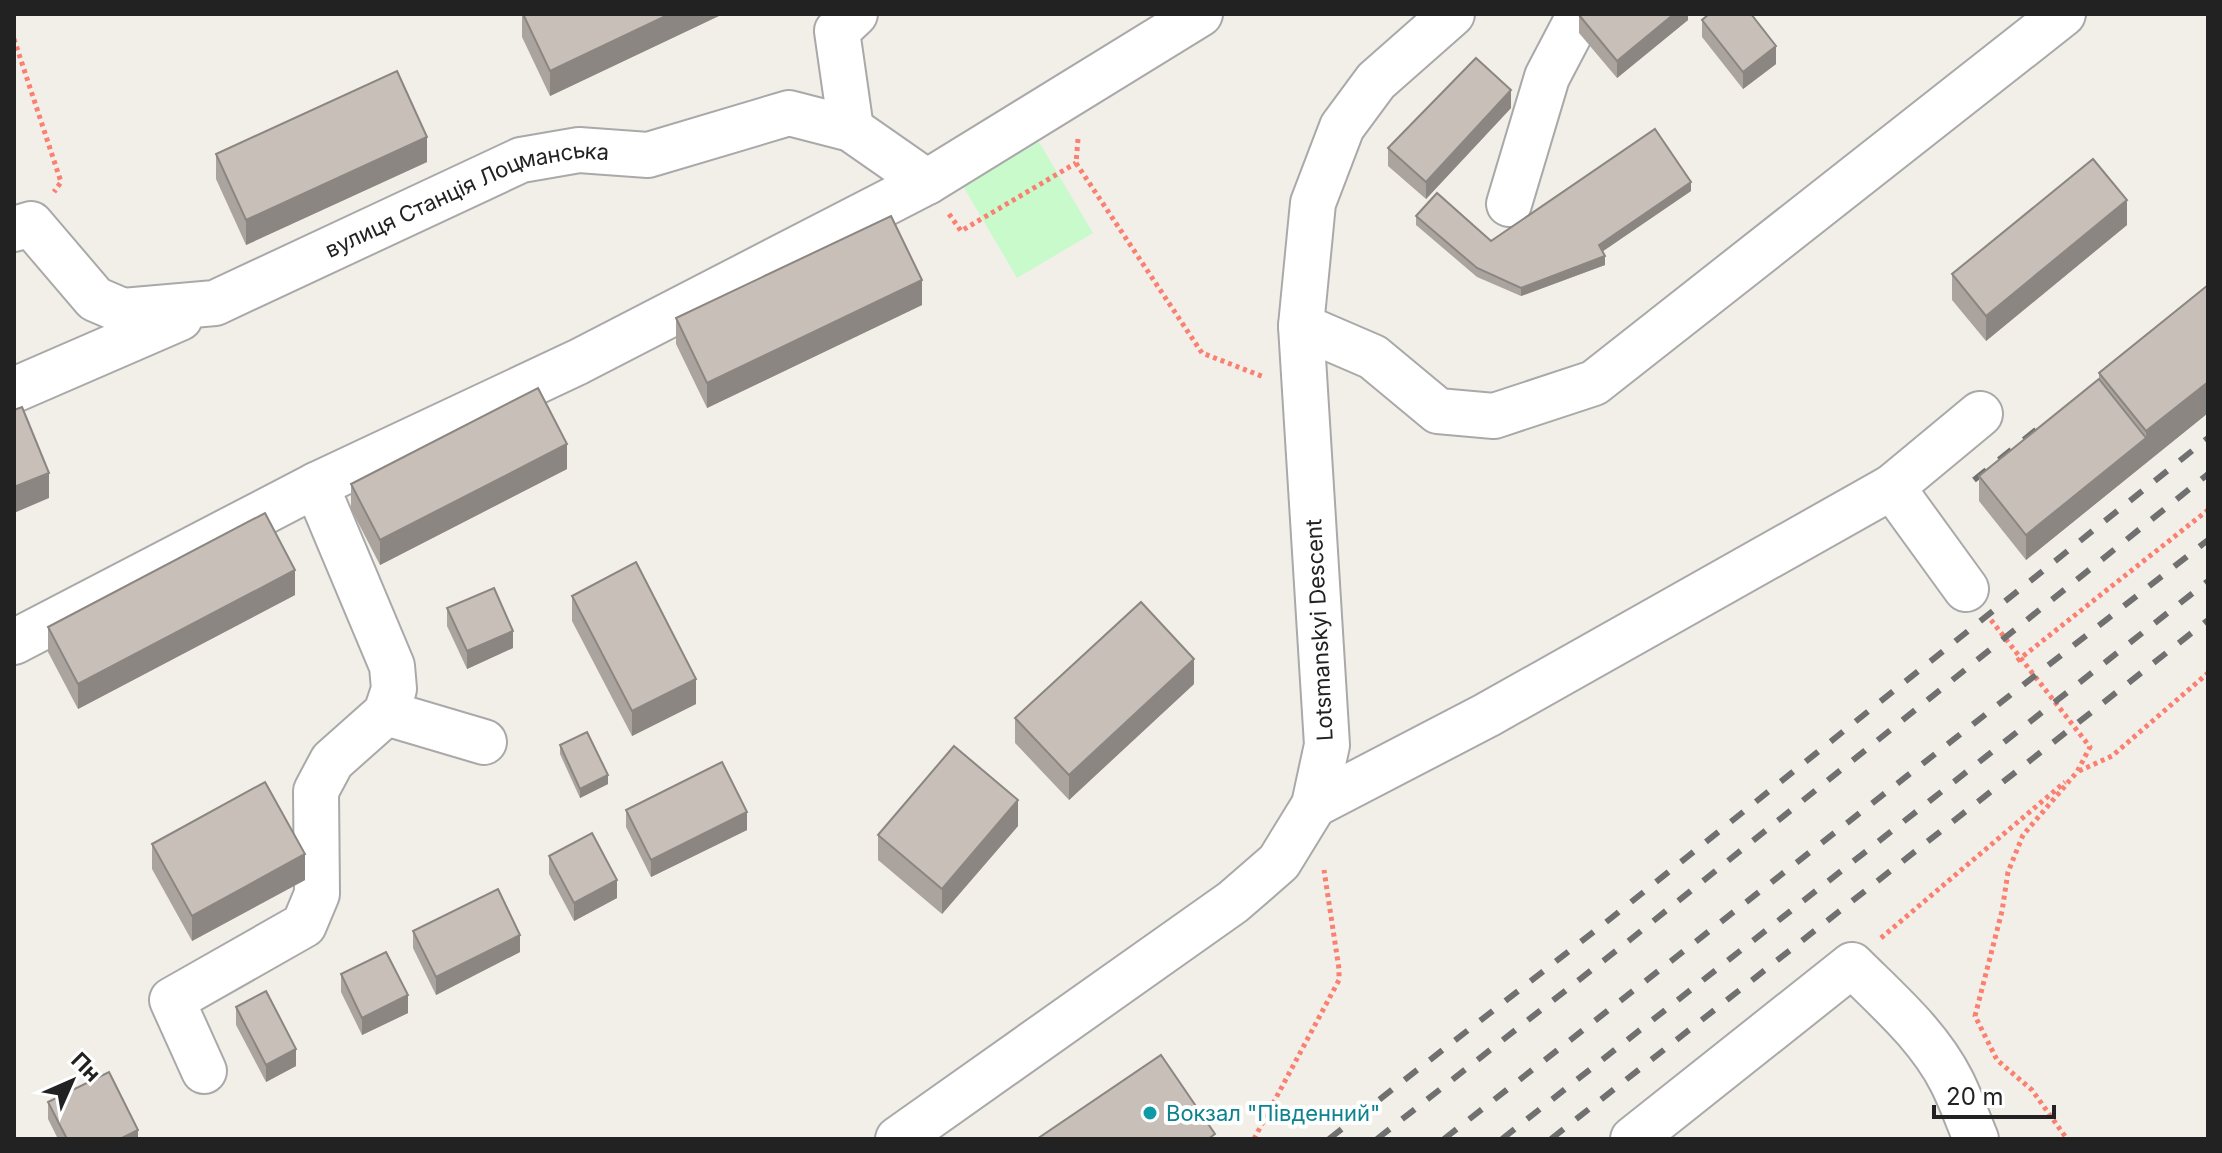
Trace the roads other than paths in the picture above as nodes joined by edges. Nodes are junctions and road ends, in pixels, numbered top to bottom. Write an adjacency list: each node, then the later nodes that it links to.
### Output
1 (1200, 14): 7 (street)
2 (1452, 14): 11 (street, Lotsmanskyi Descent)
3 (1580, 14): 8 (street)
4 (2063, 14): 11 (street)
5 (841, 20): 6 (street)
6 (851, 129): 7 (street, вулиця Станція Лоцманська); 10 (street, вулиця Станція Лоцманська)
7 (927, 182): 14 (street)
8 (1509, 204)
9 (23, 226): 10 (street, вулиця Станція Лоцманська)
10 (215, 303): 12 (street)
11 (1301, 326): 20 (street, Lotsmanskyi Descent)
12 (14, 390)
13 (1980, 414): 15 (street)
14 (316, 485): 17 (street); 18 (street)
15 (1892, 487): 16 (street); 20 (street)
16 (1966, 589)
17 (14, 642)
18 (386, 713): 19 (street); 21 (street)
19 (484, 742)
20 (1314, 805): 22 (street, Lotsmanskyi Descent)
21 (204, 1071)
22 (898, 1139)
23 (1633, 1139): 24 (street)
24 (1976, 1139)

